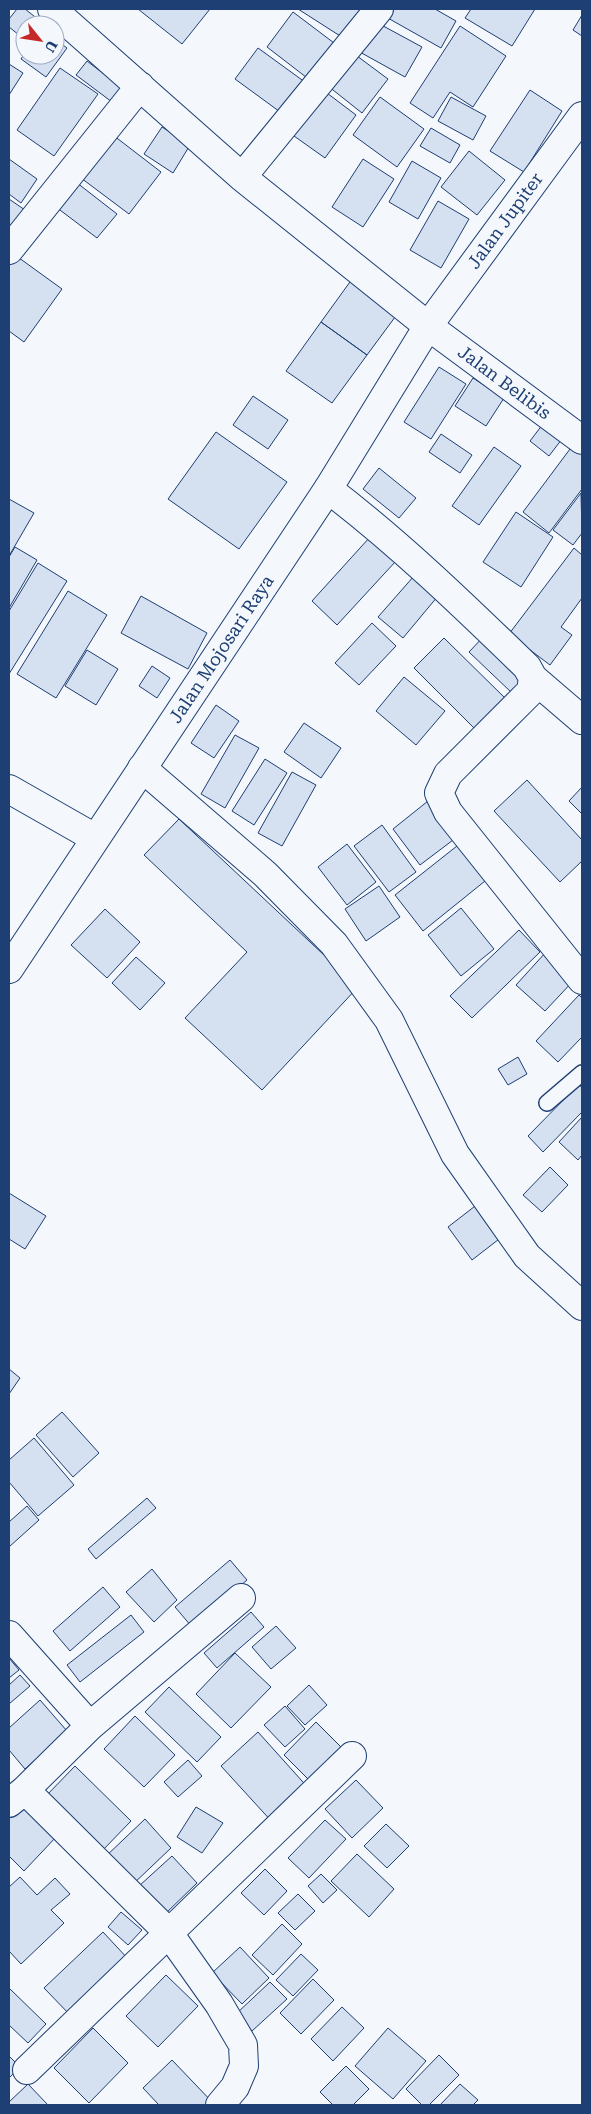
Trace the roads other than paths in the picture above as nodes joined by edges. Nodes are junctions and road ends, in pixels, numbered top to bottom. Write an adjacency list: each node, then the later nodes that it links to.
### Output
1 (52, 9): 3 (street, Jalan Belibis)
2 (379, 9): 5 (street)
3 (140, 86): 5 (street, Jalan Belibis); 6 (street)
4 (582, 116): 7 (street, Jalan Jupiter)
5 (242, 177): 7 (street, Jalan Belibis)
6 (9, 250)
7 (428, 326): 8 (street, Jalan Belibis); 9 (street, Jalan Mojosari Raya)
8 (581, 435)
9 (328, 489): 10 (street); 12 (street, Jalan Mojosari Raya)
10 (533, 678): 11 (street); 16 (street)
11 (582, 720)
12 (142, 768): 14 (street, Jalan Mojosari Raya); 19 (street)
13 (9, 789): 14 (street)
14 (95, 838): 15 (street, Jalan Mojosari Raya)
15 (9, 969)
16 (582, 980)
17 (582, 1073): 18 (lane)
18 (547, 1103)
19 (582, 1306)
20 (241, 1598): 22 (street)
21 (9, 1635): 22 (street)
22 (90, 1726): 24 (street)
23 (352, 1756): 25 (street)
24 (17, 1796): 25 (street)
25 (168, 1932): 26 (street); 27 (street)
26 (27, 2070)
27 (220, 2105)

